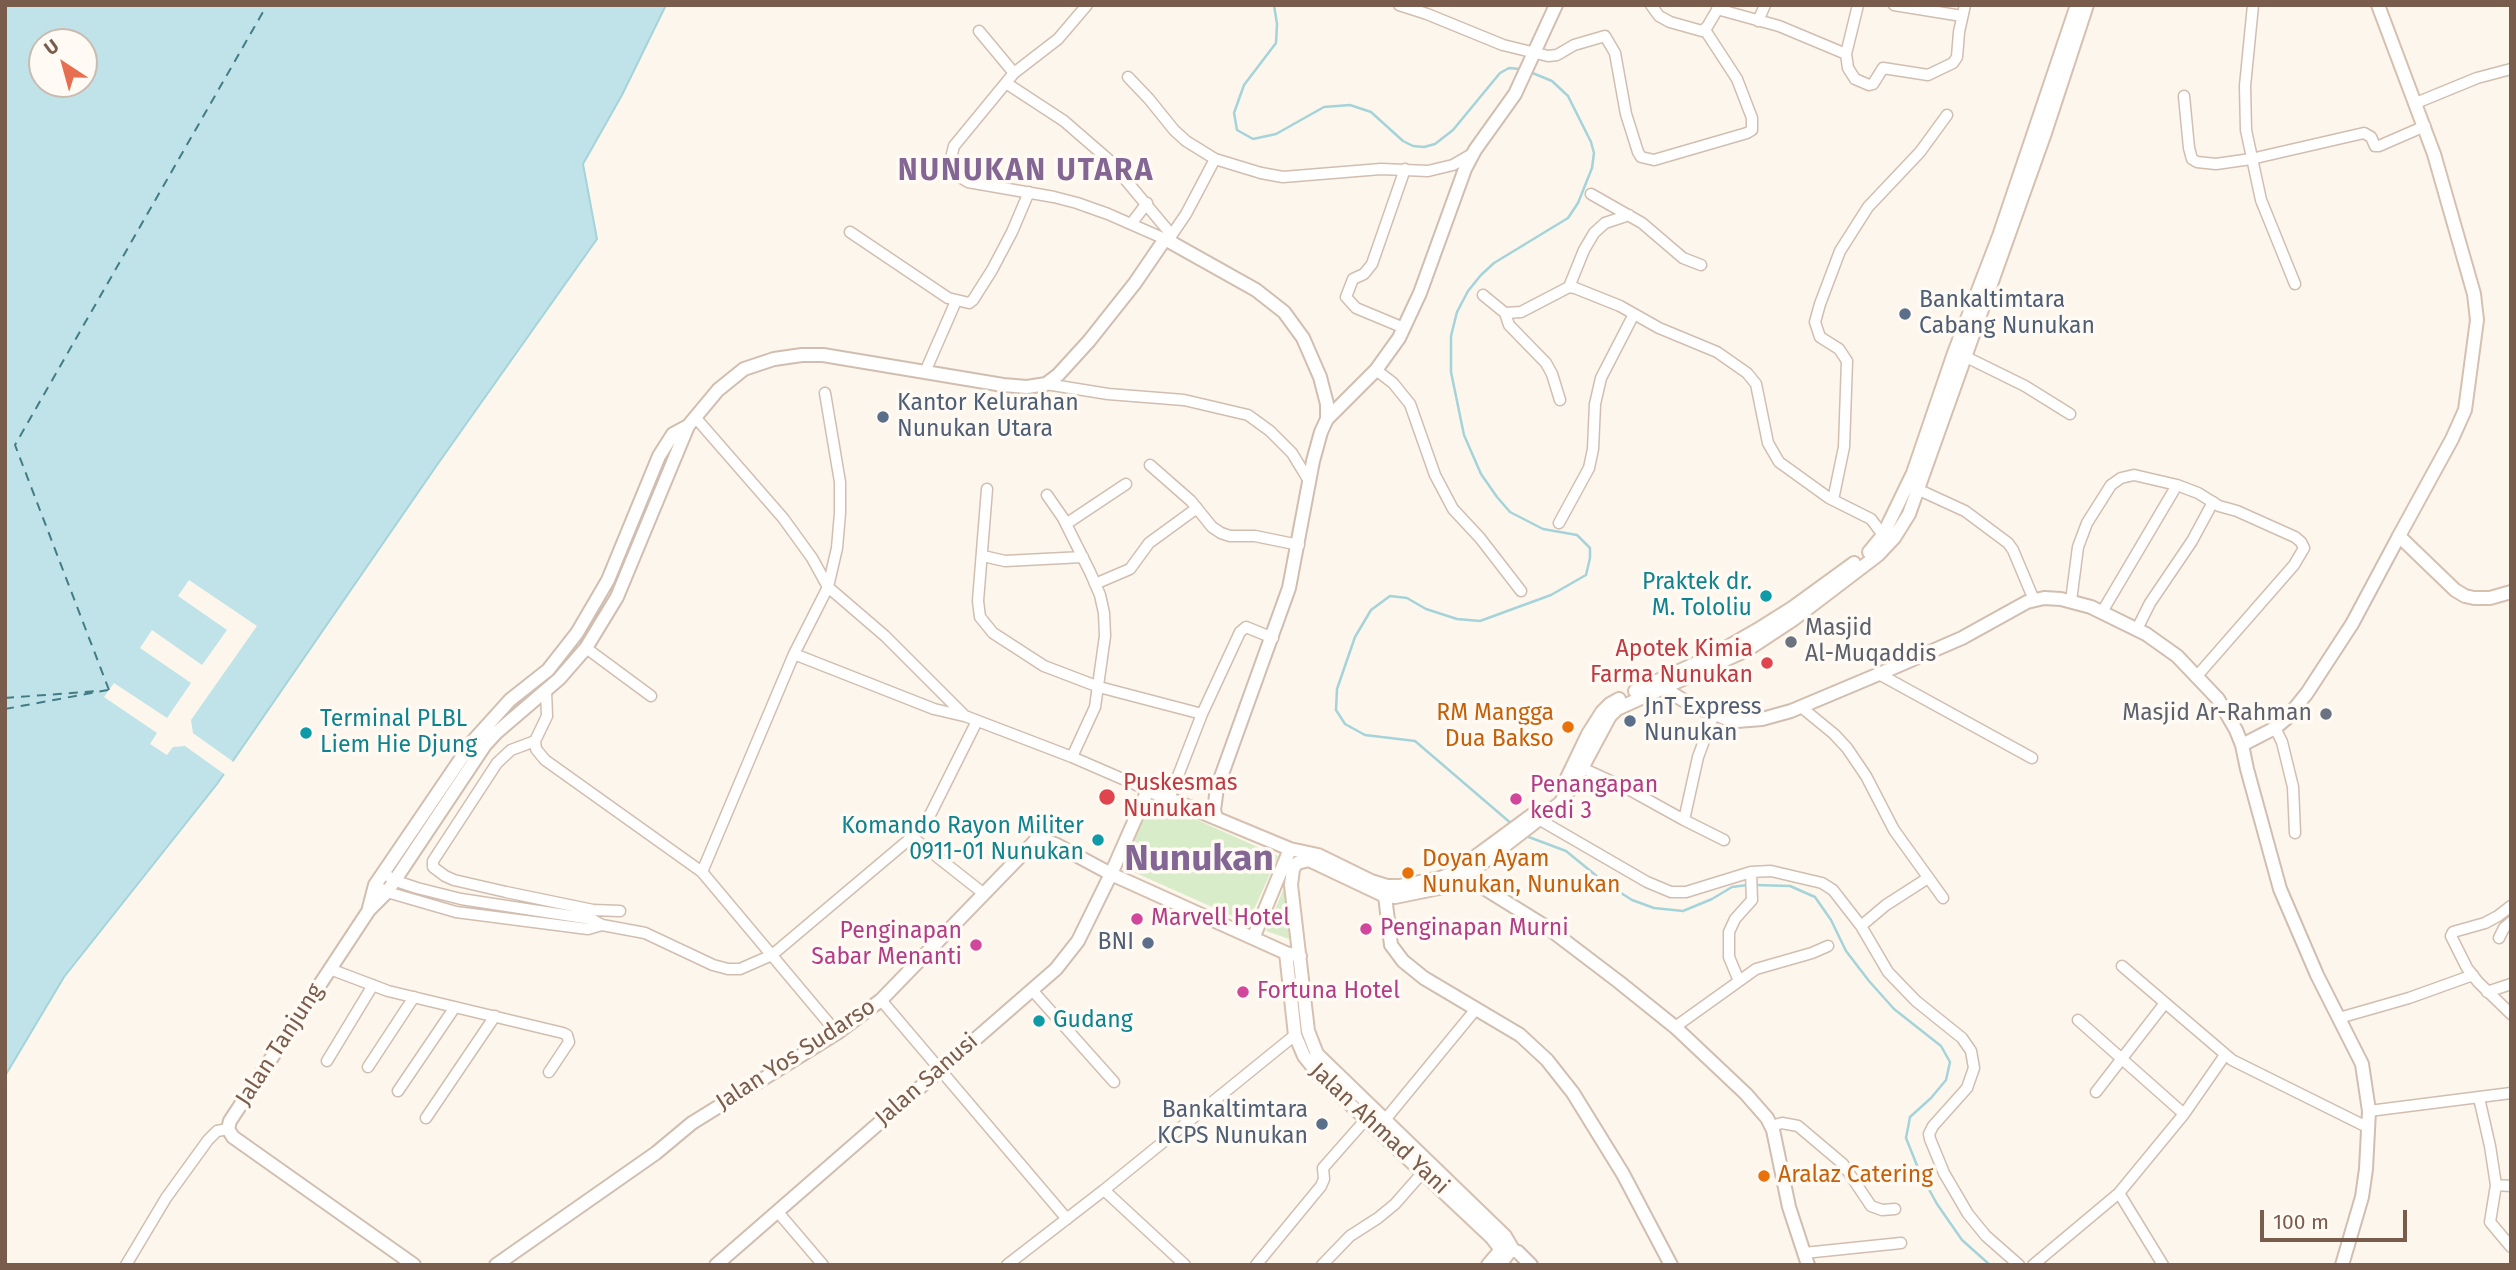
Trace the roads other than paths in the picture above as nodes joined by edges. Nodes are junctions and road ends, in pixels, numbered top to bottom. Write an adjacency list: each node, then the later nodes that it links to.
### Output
1 (1087, 5): 24 (street)
2 (1399, 5): 15 (street)
3 (1556, 5): 21 (street)
4 (1651, 5): 18 (street)
5 (1765, 5): 17 (street)
6 (1858, 5): 20 (street)
7 (1894, 5): 13 (street)
8 (1965, 5): 16 (street)
9 (2077, 5): 22 (street)
10 (2087, 5): 22 (street)
11 (2253, 5): 33 (street)
12 (2378, 5): 28 (street)
13 (1909, 6): 16 (street)
14 (1718, 7): 17 (street); 18 (street)
15 (1428, 10): 21 (street)
16 (1962, 16): 20 (street)
17 (1758, 21): 20 (street)
18 (1705, 30): 21 (street)
19 (979, 31): 24 (street)
20 (1846, 54)
21 (1532, 58): 31 (street)
22 (2060, 69): 50 (street)
23 (2511, 69): 28 (street)
24 (1014, 73): 26 (street)
25 (1128, 77): 32 (street)
26 (1006, 83): 35 (street); 37 (street)
27 (2184, 96): 33 (street)
28 (2416, 103): 30 (street)
29 (1947, 115): 66 (street)
30 (2424, 126): 33 (street); 72 (street)
31 (1472, 154): 34 (street); 49 (street)
32 (1215, 159): 34 (street); 41 (street)
33 (2251, 159): 43 (street)
34 (1405, 169): 49 (street)
35 (1029, 192): 39 (street); 46 (street)
36 (1591, 194): 38 (street)
37 (1147, 203): 39 (street); 41 (street)
38 (1629, 215): 42 (street); 44 (street)
39 (1131, 224): 41 (street)
40 (850, 232): 46 (street)
41 (1169, 239): 53 (street); 57 (street)
42 (1701, 265)
43 (2295, 284)
44 (1569, 287): 47 (street); 48 (street)
45 (1483, 295): 47 (street)
46 (956, 301): 52 (street)
47 (1505, 313): 55 (street)
48 (1634, 314): 66 (street); 69 (street)
49 (1404, 328): 51 (street)
50 (1960, 354): 56 (street); 64 (street); 71 (street)
51 (1376, 370): 57 (street); 80 (street)
52 (925, 372): 53 (street); 58 (street)
53 (1046, 384): 60 (street)
54 (825, 393): 79 (street)
55 (1560, 400)
56 (2070, 414)
57 (1327, 419): 60 (street)
58 (691, 422): 74 (street); 77 (street); 79 (street)
59 (1150, 465): 68 (street)
60 (1309, 481): 73 (street)
61 (1126, 484): 70 (street)
62 (2177, 485): 67 (street); 83 (street); 84 (street)
63 (987, 489): 75 (street)
64 (1917, 489): 82 (street); 93 (street)
65 (1047, 495): 70 (street)
66 (1833, 500): 71 (street)
67 (2213, 502): 85 (street); 91 (street)
68 (1197, 508): 73 (street); 78 (street)
69 (1559, 523)
70 (1066, 524): 76 (street)
71 (1884, 535): 93 (street)
72 (2399, 536): 81 (street); 102 (street)
73 (1298, 545): 86 (street)
74 (618, 554): 77 (street); 89 (street)
75 (983, 556): 76 (street); 94 (street)
76 (1083, 557): 78 (street)
77 (633, 560): 87 (street)
78 (1095, 584): 94 (street)
79 (828, 587): 88 (street); 100 (street)
80 (1521, 591)
81 (2511, 592)
82 (2034, 600): 83 (street); 90 (street)
83 (2071, 601): 84 (street)
84 (2102, 612): 85 (street)
85 (2137, 629): 91 (street)
86 (1273, 638): 98 (street); 108 (street)
87 (586, 649): 92 (street); 96 (street)
88 (794, 654): 100 (street); 119 (street)
89 (548, 670): 92 (street); 120 (street)
90 (1879, 674): 97 (street); 106 (street)
91 (2197, 676): 104 (street)
92 (559, 679): 95 (street)
93 (1660, 685): 99 (street); 107 (street); 114 (street)
94 (1099, 687): 98 (street); 105 (street)
95 (545, 691): 103 (street); 125 (street)
96 (651, 696)
97 (1801, 707): 99 (street); 124 (street)
98 (1202, 714): 110 (street)
99 (1714, 715): 113 (street)
100 (965, 716): 101 (street)
101 (977, 721): 105 (street); 116 (street)
102 (2275, 727): 104 (street); 115 (street)
103 (535, 741): 119 (street); 133 (street)
104 (2242, 745): 158 (street)
105 (1072, 757): 109 (street)
106 (2032, 758)
107 (1581, 768): 113 (street); 114 (street)
108 (1217, 788): 111 (street); 112 (street)
109 (1148, 790): 110 (street); 123 (street, Jalan Sanusi)
110 (1169, 799): 111 (street)
111 (1200, 811): 112 (street)
112 (1216, 818): 118 (street)
113 (1684, 820): 117 (street)
114 (1533, 821): 121 (street); 122 (street)
115 (2295, 833)
116 (912, 837): 128 (street); 141 (street)
117 (1724, 840)
118 (1290, 849): 121 (street); 137 (street)
119 (702, 872): 141 (street)
120 (383, 873): 125 (street); 126 (street)
121 (1463, 873): 129 (street); 160 (street)
122 (1751, 873): 136 (street); 146 (street)
123 (1111, 874): 128 (street, Jalan Yos Sudarso); 137 (street); 149 (street, Jalan Sanusi)
124 (1928, 878): 130 (street); 136 (street)
125 (396, 881): 127 (street); 135 (street)
126 (375, 885): 127 (street); 132 (street)
127 (387, 892): 132 (street); 135 (street)
128 (983, 894): 152 (street, Jalan Yos Sudarso)
129 (1385, 896): 142 (street, Jalan Ahmad Yani); 155 (street)
130 (1943, 898)
131 (2511, 906): 145 (street)
132 (369, 910): 144 (street, Jalan Tanjung)
133 (620, 911)
134 (2511, 922): 138 (street)
135 (602, 925): 141 (street)
136 (1861, 926): 208 (street)
137 (1254, 936): 140 (street)
138 (2499, 938)
139 (1829, 946): 146 (street)
140 (1286, 953): 142 (street); 162 (street, Jalan Ahmad Yani)
141 (772, 954): 161 (street)
142 (1300, 956): 178 (street, Jalan Ahmad Yani)
143 (2122, 965): 153 (street)
144 (330, 969): 148 (street); 181 (street, Jalan Tanjung)
145 (2473, 975): 150 (street); 158 (street)
146 (1739, 981): 160 (street)
147 (2511, 984): 150 (street)
148 (373, 985): 151 (street); 165 (street)
149 (1032, 989): 167 (street, Jalan Sanusi); 169 (street)
150 (2487, 992): 156 (street)
151 (414, 998): 154 (street); 166 (street)
152 (881, 1000): 161 (street, Jalan Yos Sudarso); 167 (street)
153 (2165, 1003): 163 (street); 164 (street)
154 (455, 1007): 157 (street); 170 (street)
155 (1476, 1009): 178 (street); 207 (street)
156 (2511, 1014)
157 (495, 1016): 168 (street); 176 (street)
158 (2339, 1018): 174 (street)
159 (2078, 1020): 164 (street)
160 (1675, 1027): 179 (street)
161 (837, 1033): 197 (street, Jalan Yos Sudarso)
162 (1295, 1035): 177 (street, Jalan Ahmad Yani); 185 (street)
163 (2225, 1055): 175 (street); 180 (street)
164 (2122, 1059): 171 (street); 175 (street)
165 (327, 1061)
166 (368, 1067)
167 (939, 1070): 189 (street, Jalan Sanusi); 190 (street)
168 (549, 1072)
169 (1114, 1082)
170 (398, 1091)
171 (2096, 1092)
172 (2511, 1093): 173 (street)
173 (2479, 1098): 174 (street); 183 (street)
174 (2369, 1111): 180 (street)
175 (2184, 1114): 187 (street)
176 (426, 1118)
177 (1367, 1118): 182 (street, Jalan Ahmad Yani); 202 (street)
178 (1384, 1121): 186 (street, Jalan Ahmad Yani)
179 (1771, 1126): 188 (street); 194 (street)
180 (2369, 1128): 211 (street)
181 (228, 1129): 195 (street); 196 (street, Jalan Tanjung)
182 (1424, 1171): 186 (street, Jalan Ahmad Yani); 203 (street)
183 (2496, 1185): 184 (street); 192 (street)
184 (2511, 1186)
185 (1104, 1190): 190 (street); 201 (street)
186 (1452, 1191): 193 (street, Jalan Ahmad Yani)
187 (2119, 1193): 209 (street); 210 (street)
188 (1895, 1209)
189 (777, 1212): 198 (street, Jalan Sanusi); 199 (street)
190 (1067, 1219): 200 (street)
191 (1901, 1243): 194 (street)
192 (2511, 1247)
193 (1505, 1248): 204 (street); 205 (street); 206 (street, Jalan Ahmad Yani)
194 (1806, 1259)
195 (126, 1265)
196 (414, 1265)
197 (496, 1265)
198 (716, 1265)
199 (823, 1265)
200 (1007, 1265)
201 (1185, 1265)
202 (1256, 1265)
203 (1322, 1265)
204 (1488, 1265)
205 (1500, 1265)
206 (1531, 1265)
207 (1671, 1265)
208 (2019, 1265)
209 (2033, 1265)
210 (2163, 1265)
211 (2342, 1265)

